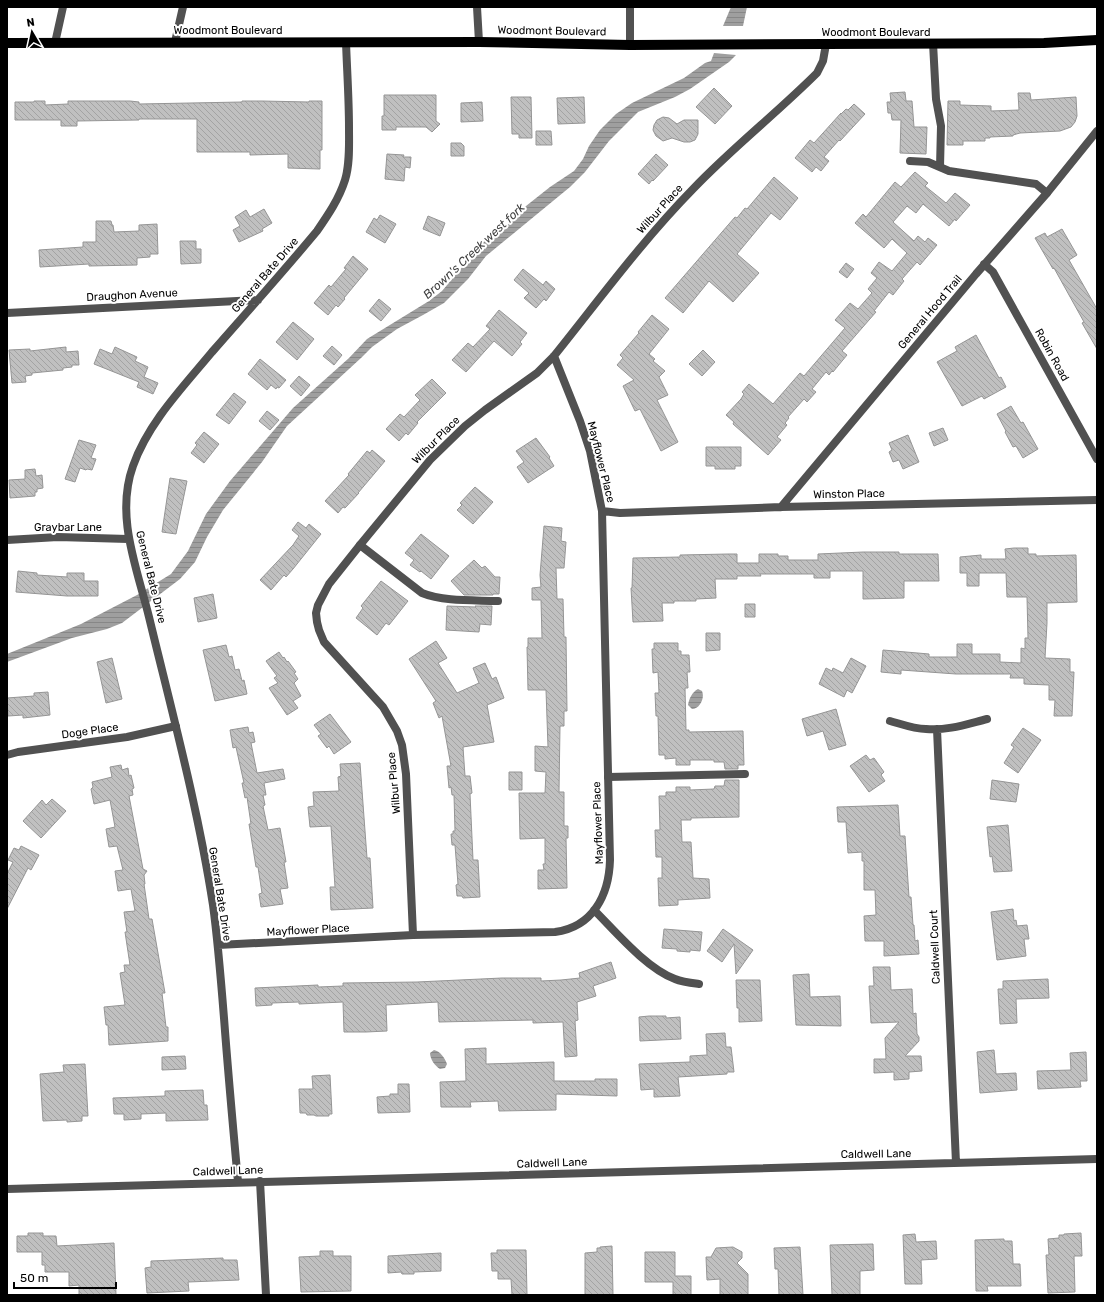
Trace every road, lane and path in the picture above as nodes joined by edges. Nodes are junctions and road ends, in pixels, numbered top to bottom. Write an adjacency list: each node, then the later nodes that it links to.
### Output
1 (63, 7): 10 (street)
2 (183, 7): 6 (street)
3 (477, 7): 8 (street)
4 (630, 7): 13 (street)
5 (1097, 40): 12 (main road, Woodmont Boulevard)
6 (175, 42): 7 (main road, Woodmont Boulevard); 10 (main road, Woodmont Boulevard)
7 (346, 42): 8 (main road, Woodmont Boulevard); 19 (street, General Bate Drive)
8 (479, 42): 13 (main road, Woodmont Boulevard)
9 (7, 43): 10 (main road, Woodmont Boulevard)
10 (55, 43)
11 (826, 44): 12 (main road, Woodmont Boulevard); 13 (main road, Woodmont Boulevard); 21 (street, Wilbur Place)
12 (933, 44): 16 (street)
13 (630, 45)
14 (1097, 131): 17 (street, General Hood Trail)
15 (910, 161): 16 (street)
16 (940, 167): 17 (street)
17 (1047, 193): 18 (street, General Hood Trail)
18 (984, 264): 22 (street, Robin Road); 24 (street, General Hood Trail)
19 (258, 300): 20 (street, Draughon Avenue); 26 (street, General Bate Drive)
20 (7, 313)
21 (554, 356): 25 (street, Mayflower Place); 28 (street, Wilbur Place)
22 (1097, 459)
23 (1097, 500): 24 (street, Winston Place)
24 (781, 507): 25 (street, Winston Place)
25 (602, 512): 36 (street, Mayflower Place)
26 (128, 539): 27 (street, Graybar Lane); 32 (street, General Bate Drive)
27 (7, 540)
28 (360, 545): 29 (street); 38 (street, Wilbur Place)
29 (498, 601)
30 (987, 718): 33 (street)
31 (890, 721): 33 (street)
32 (176, 726): 34 (street, Doge Place); 39 (street, General Bate Drive)
33 (937, 729): 42 (street, Caldwell Court)
34 (7, 755)
35 (744, 774): 36 (street)
36 (608, 777): 37 (street, Mayflower Place)
37 (594, 910): 38 (street, Mayflower Place); 40 (street)
38 (413, 935): 39 (street, Mayflower Place)
39 (218, 945): 44 (street, General Bate Drive)
40 (699, 984)
41 (1097, 1159): 42 (street, Caldwell Lane)
42 (956, 1163): 43 (street, Caldwell Lane)
43 (260, 1181): 44 (street, Caldwell Lane); 46 (street)
44 (238, 1182): 45 (street, Caldwell Lane)
45 (7, 1189)
46 (266, 1295)

